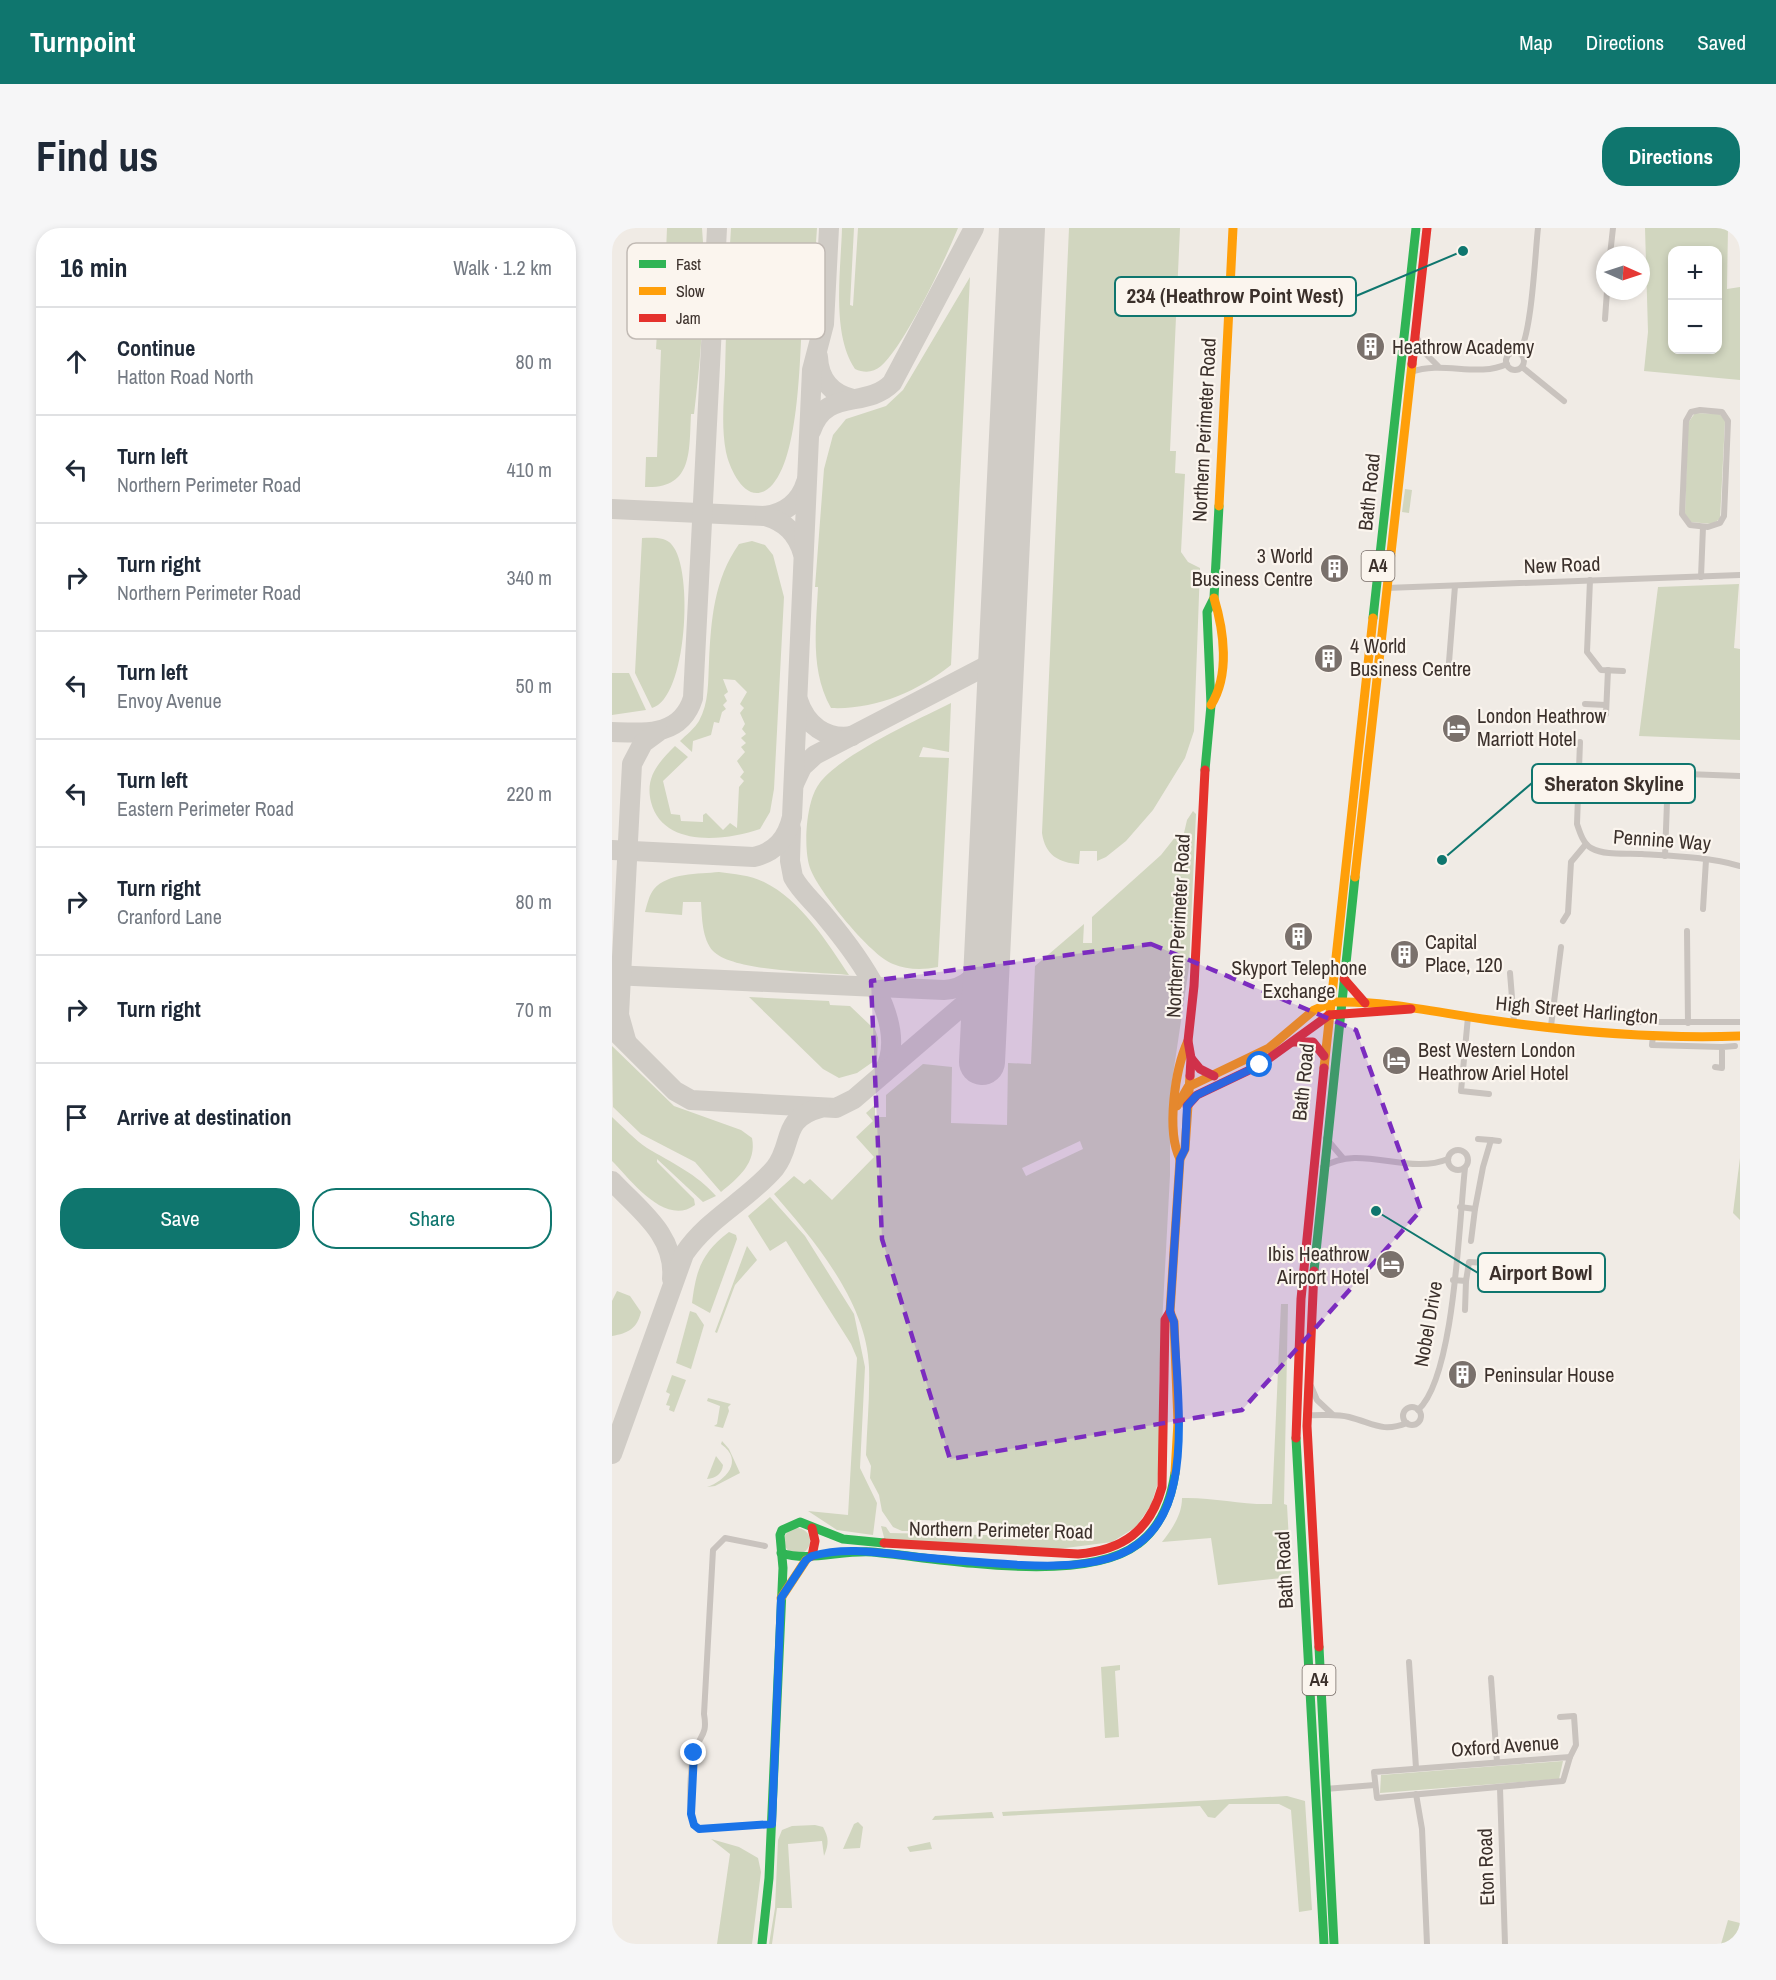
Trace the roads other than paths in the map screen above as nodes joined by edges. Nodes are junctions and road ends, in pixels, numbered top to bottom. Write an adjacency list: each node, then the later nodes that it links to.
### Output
1 (1233, 228): 58 (main road, Northern Perimeter Road)
2 (1416, 228): 44 (main road, Bath Road / A4)
3 (1427, 228): 9 (main road, Bath Road / A4)
4 (1538, 228): 10 (street)
5 (1613, 228): 6 (street)
6 (1612, 246)
7 (1606, 300): 8 (street)
8 (1605, 319)
9 (1414, 334): 12 (street); 14 (main road, Bath Road / A4)
10 (1519, 353): 11 (street); 13 (street)
11 (1507, 364): 12 (street); 13 (street)
12 (1438, 366): 14 (street)
13 (1522, 367): 15 (street)
14 (1410, 373): 21 (main road, Bath Road / A4)
15 (1564, 401)
16 (1703, 527): 16 (street); 18 (street)
17 (1740, 575): 18 (street, New Road)
18 (1701, 577): 19 (street, New Road)
19 (1590, 580): 20 (street, New Road); 25 (street)
20 (1455, 586): 21 (street, New Road); 22 (street)
21 (1385, 588): 43 (main road, Bath Road / A4)
22 (1452, 627): 23 (street); 24 (street)
23 (1460, 628)
24 (1449, 662)
25 (1608, 670): 26 (street); 28 (street)
26 (1623, 671)
27 (1585, 704): 28 (street)
28 (1606, 705): 29 (street)
29 (1606, 714)
30 (1580, 741): 31 (street, Pennine Way)
31 (1579, 770): 32 (street); 34 (street, Pennine Way)
32 (1668, 775): 33 (street); 35 (street)
33 (1740, 776)
34 (1586, 844): 35 (street, Pennine Way); 39 (street)
35 (1665, 856): 36 (street, Pennine Way)
36 (1706, 860): 37 (street, Pennine Way); 38 (street)
37 (1740, 866)
38 (1702, 909)
39 (1563, 921)
40 (1687, 931): 53 (street)
41 (1561, 947): 54 (street)
42 (1510, 973): 50 (street)
43 (1344, 980): 45 (main road); 46 (main road, Bath Road / A4)
44 (1330, 1003): 46 (main road, High Street Harlington); 48 (main road, Bath Road / A4); 65 (main road)
45 (1365, 1003): 46 (main road, High Street Harlington); 47 (main road, High Street Harlington)
46 (1341, 1006): 47 (main road, High Street Harlington); 48 (main road, High Street Harlington); 71 (main road, Bath Road / A4)
47 (1411, 1009): 49 (main road, High Street Harlington)
48 (1329, 1015): 60 (main road, High Street Harlington); 62 (main road, Bath Road / A4)
49 (1468, 1017): 50 (main road, High Street Harlington); 69 (street)
50 (1514, 1022): 54 (main road, High Street Harlington)
51 (1723, 1022): 52 (street); 53 (street); 57 (street)
52 (1740, 1022)
53 (1688, 1023): 55 (street)
54 (1551, 1026): 55 (main road, High Street Harlington)
55 (1636, 1035): 56 (main road, High Street Harlington)
56 (1653, 1036): 57 (main road, High Street Harlington); 61 (street)
57 (1723, 1036): 59 (main road, High Street Harlington)
58 (1188, 1041): 63 (main road, Northern Perimeter Road); 66 (main road, Northern Perimeter Road)
59 (1738, 1041): 61 (street)
60 (1293, 1042): 62 (main road); 68 (main road, High Street Harlington)
61 (1722, 1047): 64 (street)
62 (1324, 1056): 89 (main road, Bath Road / A4)
63 (1191, 1058): 65 (main road); 67 (main road, Northern Perimeter Road)
64 (1715, 1067)
65 (1214, 1077): 67 (main road)
66 (1176, 1079): 67 (main road); 70 (main road, Northern Perimeter Road)
67 (1188, 1088): 68 (main road); 70 (main road)
68 (1210, 1090): 70 (main road, High Street Harlington)
69 (1489, 1094)
70 (1182, 1106): 86 (main road, Northern Perimeter Road)
71 (1326, 1137): 75 (street); 77 (main road, Bath Road / A4)
72 (1478, 1138): 73 (street)
73 (1491, 1140): 74 (street); 80 (street)
74 (1499, 1142)
75 (1342, 1157): 76 (street); 77 (street)
76 (1448, 1159): 78 (street); 78 (street)
77 (1323, 1168): 87 (main road, Bath Road / A4)
78 (1465, 1168): 79 (street, Nobel Drive)
79 (1460, 1207): 80 (street); 83 (street, Nobel Drive)
80 (1475, 1209): 81 (street)
81 (1471, 1241)
82 (1486, 1263): 84 (street)
83 (1453, 1280): 84 (street); 88 (street, Nobel Drive)
84 (1466, 1281): 85 (street)
85 (1465, 1310)
86 (1170, 1312): 93 (main road, Northern Perimeter Road); 96 (main road, Northern Perimeter Road)
87 (1308, 1380): 90 (street); 91 (main road, Bath Road / A4)
88 (1418, 1410): 92 (street); 92 (street)
89 (1296, 1414): 91 (street); 107 (main road, Bath Road / A4)
90 (1332, 1414): 91 (street); 92 (street)
91 (1311, 1415): 106 (main road, Bath Road / A4)
92 (1407, 1423)
93 (812, 1528): 95 (main road); 96 (main road)
94 (765, 1546): 109 (street)
95 (781, 1553): 96 (main road); 97 (main road)
96 (809, 1558): 97 (main road)
97 (781, 1598): 109 (main road)
98 (1409, 1662): 103 (street)
99 (1491, 1678): 102 (street)
100 (1560, 1717): 101 (street)
101 (1570, 1757): 102 (street, Oxford Avenue); 105 (street, Oxford Avenue)
102 (1497, 1762): 103 (street, Oxford Avenue)
103 (1416, 1768): 104 (street, Oxford Avenue)
104 (1375, 1785): 106 (street); 108 (street, Oxford Avenue)
105 (1500, 1788): 108 (street, Oxford Avenue); 114 (street, Eton Road)
106 (1325, 1790): 107 (street); 112 (main road, Bath Road / A4)
107 (1314, 1791): 111 (main road, Bath Road / A4)
108 (1416, 1794): 113 (street)
109 (772, 1824): 110 (main road)
110 (762, 1944)
111 (1324, 1944)
112 (1334, 1944)
113 (1427, 1944)
114 (1505, 1944)

